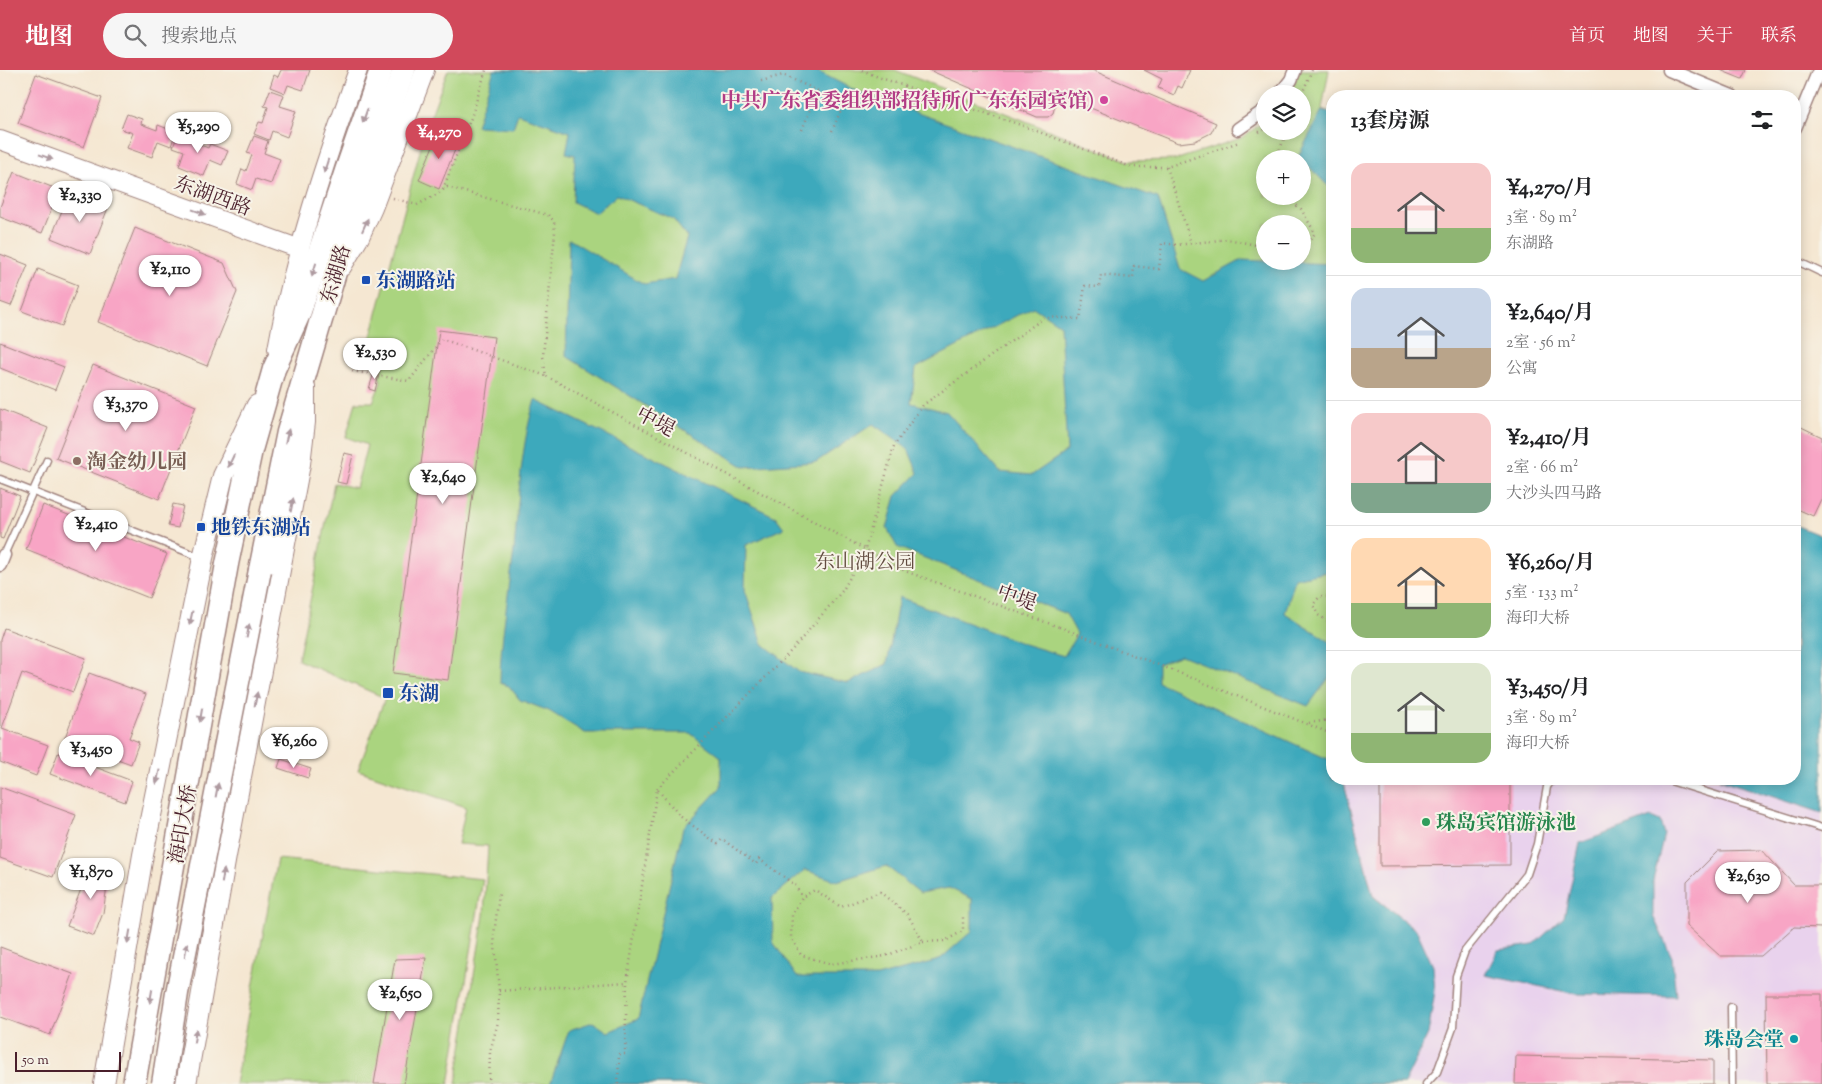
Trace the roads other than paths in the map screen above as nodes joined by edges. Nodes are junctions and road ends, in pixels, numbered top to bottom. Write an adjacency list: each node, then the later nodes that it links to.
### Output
1 (358, 70): 14 (main road, one-way to 14)
2 (381, 70): 18 (highway, 东湖路, one-way to 18)
3 (404, 70): 17 (highway, 东湖路)
4 (424, 70): 17 (main road, one-way to 4)
5 (1295, 70): 8 (street)
6 (1669, 70): 9 (street)
7 (1819, 70): 10 (street)
8 (1287, 85)
9 (1717, 90)
10 (1801, 113)
11 (1256, 116): 12 (street)
12 (1238, 129)
13 (0, 140): 14 (main road, 东湖西路, one-way to 14)
14 (300, 248): 18 (main road)
15 (1801, 263): 16 (lane)
16 (1822, 273)
17 (333, 283): 19 (highway, 东湖路)
18 (274, 369): 24 (main road, one-way to 24); 25 (highway, 东湖路)
19 (306, 373): 26 (highway, 东湖路, one-way to 19); 34 (main road, one-way to 19)
20 (46, 460): 22 (lane)
21 (0, 479): 22 (lane)
22 (32, 492): 23 (lane); 24 (lane)
23 (3, 553)
24 (203, 558): 31 (main road, one-way to 31)
25 (227, 564): 32 (highway, 海印大桥, one-way to 32, bridge)
26 (260, 570): 33 (highway, 海印大桥, one-way to 26, bridge)
27 (1548, 785): 35 (lane)
28 (1683, 785): 29 (lane)
29 (1822, 828)
30 (1732, 1007): 36 (lane)
31 (104, 1084)
32 (134, 1084)
33 (163, 1084)
34 (186, 1084)
35 (1426, 1084)
36 (1732, 1084)

